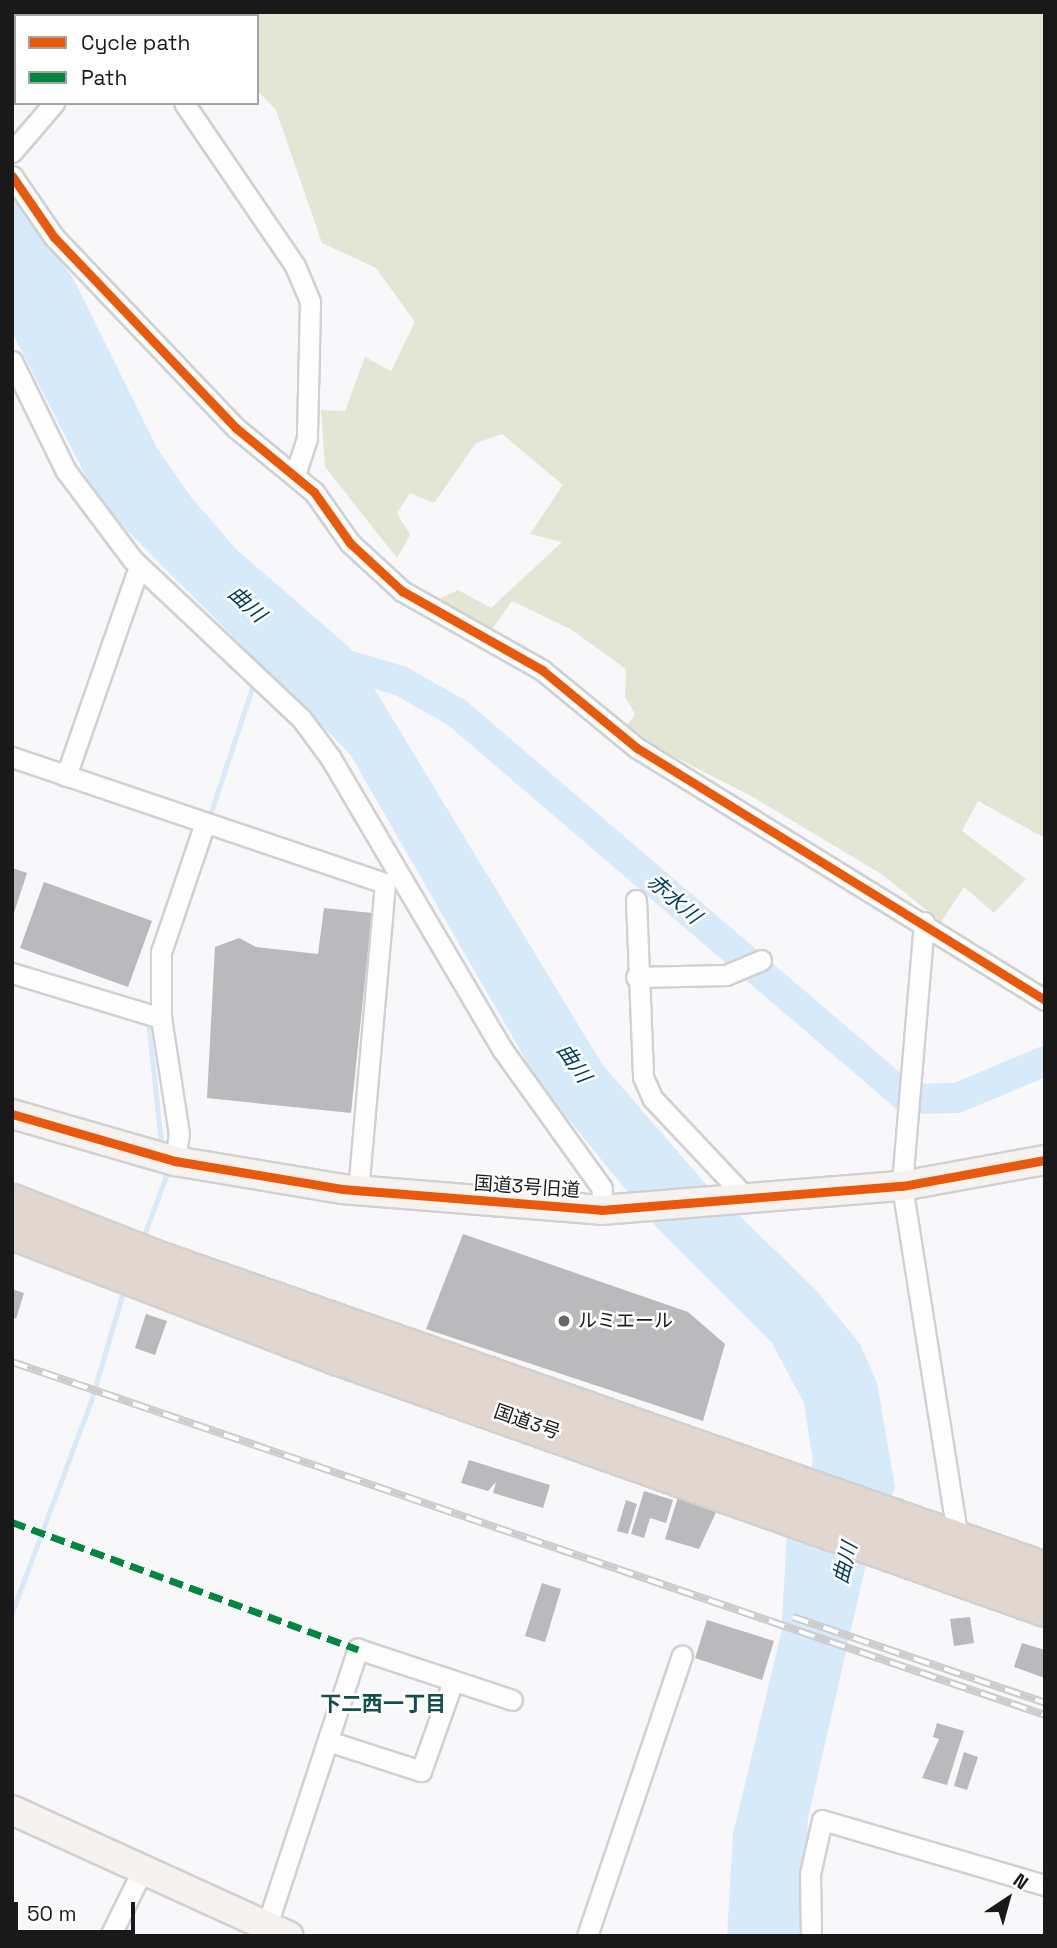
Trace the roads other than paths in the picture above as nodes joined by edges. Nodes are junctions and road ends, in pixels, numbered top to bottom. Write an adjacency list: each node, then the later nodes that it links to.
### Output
1 (52, 105): 3 (street)
2 (185, 105): 6 (street)
3 (12, 152)
4 (12, 176): 6 (street)
5 (12, 361): 7 (street)
6 (295, 475): 12 (street)
7 (139, 566): 9 (street); 25 (street)
8 (12, 757): 9 (street)
9 (66, 776): 10 (street)
10 (205, 823): 17 (street); 22 (street)
11 (636, 900): 15 (street)
12 (924, 922): 16 (street); 21 (street)
13 (761, 960): 15 (street)
14 (12, 973): 17 (street)
15 (636, 977): 23 (street)
16 (1045, 1000)
17 (161, 1018): 20 (street)
18 (12, 1114): 20 (street, 国道3号旧道)
19 (1045, 1160): 21 (street, 国道3号旧道)
20 (175, 1161): 22 (street, 国道3号旧道)
21 (902, 1186): 23 (street, 国道3号旧道); 29 (street)
22 (358, 1191): 25 (street, 国道3号旧道)
23 (739, 1201): 25 (street, 国道3号旧道)
24 (12, 1203): 27 (highway, 国道3号)
25 (614, 1208)
26 (12, 1230): 27 (highway, 国道3号)
27 (797, 1501): 28 (highway, 国道3号)
28 (882, 1532): 29 (highway, 国道3号); 31 (highway, 国道3号)
29 (958, 1541): 30 (highway, 国道3号)
30 (1045, 1572)
31 (1045, 1606)
32 (682, 1656): 41 (street)
33 (453, 1681): 34 (street); 35 (street); 35 (street)
34 (512, 1700)
35 (328, 1741): 39 (street)
36 (12, 1810): 37 (street)
37 (143, 1869): 39 (street); 40 (street)
38 (1045, 1885): 42 (street)
39 (278, 1930)
40 (110, 1936)
41 (587, 1936)
42 (811, 1936)

